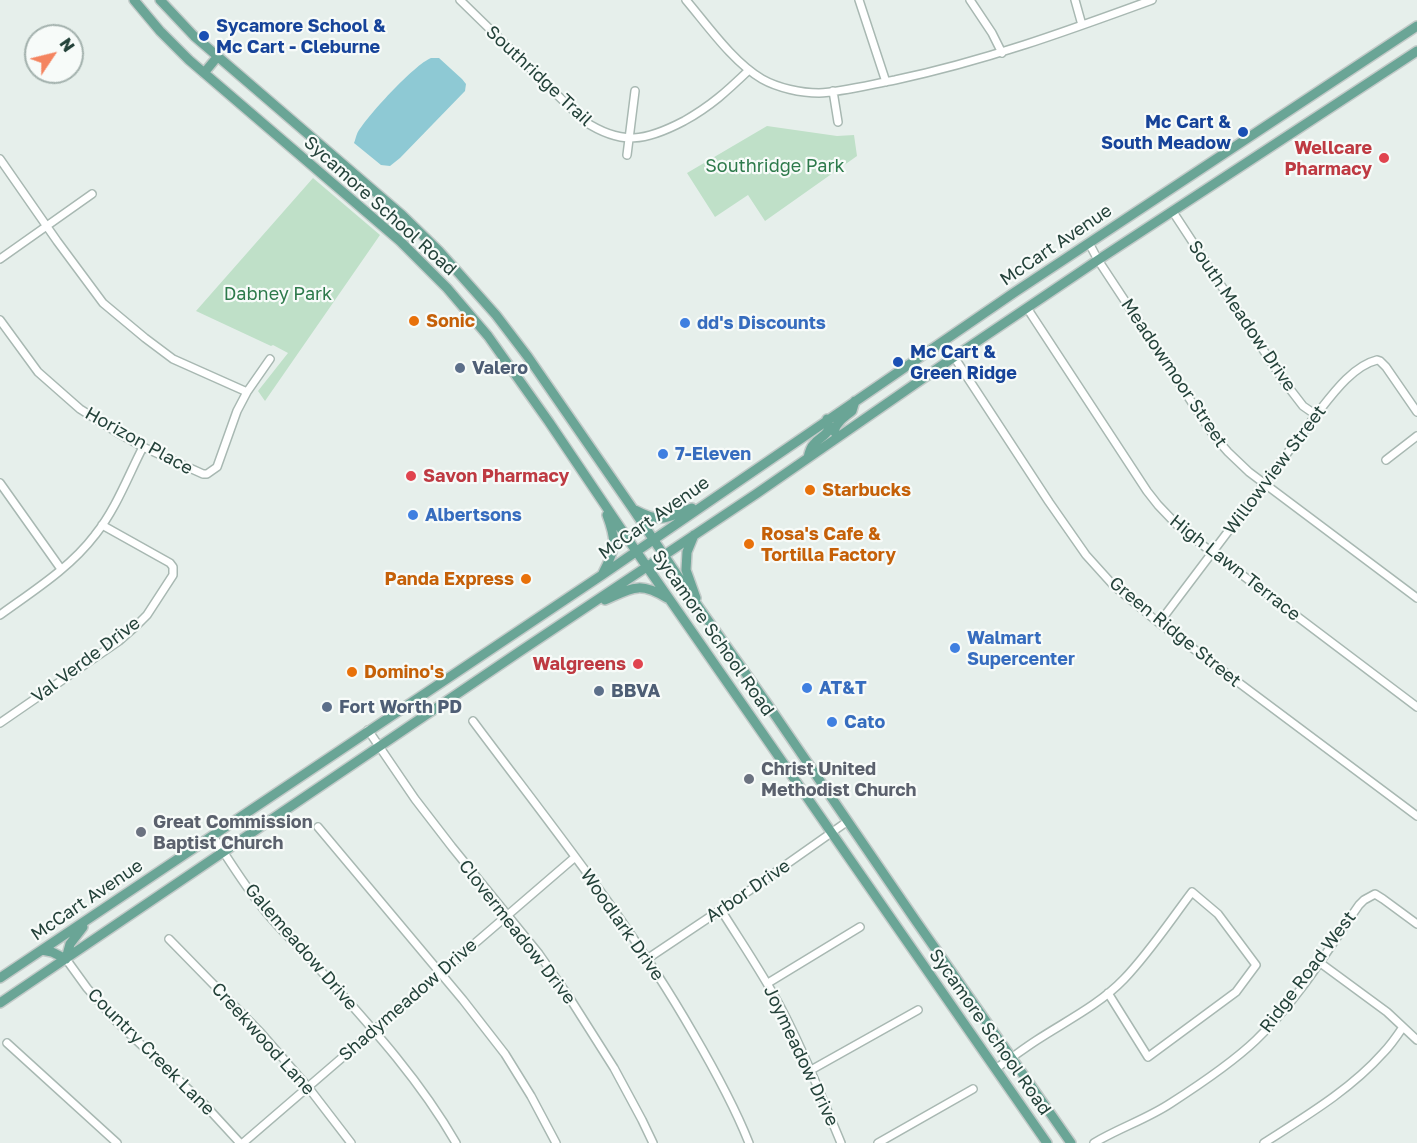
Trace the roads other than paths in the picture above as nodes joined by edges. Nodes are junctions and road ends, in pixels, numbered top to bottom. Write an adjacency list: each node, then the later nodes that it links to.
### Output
1 (134, 0): 16 (main road, Sycamore School Road)
2 (160, 0): 13 (main road, Sycamore School Road)
3 (460, 0): 22 (street, Southridge Trail)
4 (687, 0): 15 (street)
5 (859, 0): 18 (street)
6 (970, 0): 12 (street)
7 (1075, 0): 9 (street)
8 (1152, 0): 9 (street)
9 (1082, 25): 12 (street)
10 (1417, 26): 14 (main road, McCart Avenue)
11 (1417, 51): 17 (main road, McCart Avenue)
12 (1002, 53): 18 (street)
13 (218, 56): 16 (main road); 29 (main road, Sycamore School Road)
14 (1372, 57): 17 (main road); 28 (main road, McCart Avenue)
15 (749, 69): 20 (street); 22 (street, Southridge Trail)
16 (204, 73): 32 (main road, Sycamore School Road)
17 (1383, 75): 26 (main road, McCart Avenue)
18 (886, 82): 20 (street)
19 (635, 91): 22 (street)
20 (833, 91): 21 (street)
21 (838, 122)
22 (629, 138): 23 (street)
23 (627, 155)
24 (0, 159): 27 (street)
25 (92, 194): 27 (street)
26 (1173, 212): 31 (main road, McCart Avenue); 42 (street, South Meadow Drive)
27 (46, 226): 30 (street); 38 (street)
28 (1089, 243): 31 (street, Meadowmoor Street); 35 (main road, McCart Avenue)
29 (439, 251): 32 (main road); 40 (main road, Sycamore School Road)
30 (0, 259)
31 (1098, 260): 33 (main road, McCart Avenue); 51 (street, Meadowmoor Street)
32 (425, 265): 44 (main road, Sycamore School Road)
33 (1027, 308): 36 (main road, McCart Avenue); 59 (street, High Lawn Terrace)
34 (0, 320): 47 (street, Horizon Place)
35 (945, 340): 36 (street, Green Ridge Street); 39 (main road, McCart Avenue)
36 (954, 357): 46 (main road, McCart Avenue); 69 (street, Green Ridge Street)
37 (270, 358): 38 (street)
38 (247, 392): 47 (street, Horizon Place)
39 (855, 401): 43 (main road, McCart Avenue); 46 (main road)
40 (565, 412): 44 (main road); 54 (main road, Sycamore School Road)
41 (1417, 412): 42 (street, Willowview Street)
42 (1316, 415): 51 (street, Willowview Street)
43 (827, 419): 48 (main road); 53 (main road, McCart Avenue)
44 (549, 422): 52 (main road, Sycamore School Road)
45 (1417, 436): 49 (street)
46 (838, 437): 48 (main road, McCart Avenue)
47 (143, 447): 55 (street)
48 (808, 458): 56 (main road, McCart Avenue)
49 (1386, 460)
50 (0, 483): 62 (street)
51 (1265, 483): 59 (street, Willowview Street); 64 (street, Meadowmoor Street)
52 (601, 499): 58 (main road, Sycamore School Road); 63 (main road)
53 (706, 503): 54 (main road); 57 (main road, McCart Avenue)
54 (633, 509): 57 (main road, Sycamore School Road)
55 (102, 525): 62 (street); 76 (street, Val Verde Drive)
56 (694, 535): 60 (main road, McCart Avenue); 67 (main road)
57 (653, 540): 58 (main road, McCart Avenue); 60 (main road, Sycamore School Road)
58 (636, 551): 61 (main road, Sycamore School Road); 63 (main road, McCart Avenue)
59 (1212, 554): 69 (street, Willowview Street); 73 (street, High Lawn Terrace)
60 (663, 556): 61 (main road, McCart Avenue); 67 (main road, Sycamore School Road)
61 (647, 567): 65 (main road, Sycamore School Road); 66 (main road, McCart Avenue)
62 (61, 569): 68 (street)
63 (602, 575): 70 (main road, McCart Avenue)
64 (1417, 598)
65 (671, 600): 66 (main road); 74 (main road, Sycamore School Road)
66 (586, 607): 71 (main road, McCart Avenue)
67 (700, 609): 72 (main road, Sycamore School Road)
68 (0, 615)
69 (1160, 623): 79 (street, Green Ridge Street)
70 (508, 638): 71 (main road); 77 (main road, McCart Avenue)
71 (519, 652): 78 (main road, McCart Avenue)
72 (766, 702): 74 (main road); 80 (main road, Sycamore School Road)
73 (1417, 707)
74 (749, 714): 82 (main road, Sycamore School Road)
75 (473, 722): 85 (street, Woodlark Drive)
76 (0, 723)
77 (368, 730): 78 (street, Clovermeadow Drive); 83 (main road, McCart Avenue)
78 (380, 747): 84 (main road, McCart Avenue); 87 (street, Clovermeadow Drive)
79 (1417, 816)
80 (848, 821): 82 (street, Arbor Drive); 89 (main road, Sycamore School Road)
81 (318, 827): 98 (street)
82 (831, 833): 86 (street, Arbor Drive); 92 (main road, Sycamore School Road)
83 (213, 836): 84 (street, Galemeadow Drive); 88 (main road, McCart Avenue)
84 (224, 852): 95 (main road, McCart Avenue); 105 (street, Galemeadow Drive)
85 (574, 858): 87 (street, Shadymeadow Drive); 96 (street, Woodlark Drive)
86 (721, 910): 96 (street, Arbor Drive); 100 (street, Joymeadow Drive)
87 (507, 915): 98 (street, Shadymeadow Drive); 118 (street, Clovermeadow Drive)
88 (94, 916): 94 (main road, McCart Avenue); 95 (main road)
89 (918, 924): 92 (main road); 108 (main road, Sycamore School Road)
90 (1417, 924): 97 (street, Ridge Road West)
91 (860, 927): 100 (street)
92 (902, 934): 109 (main road, Sycamore School Road)
93 (169, 939): 111 (street, Creekwood Lane)
94 (42, 950): 95 (main road); 99 (main road, McCart Avenue)
95 (66, 958): 102 (main road, McCart Avenue); 114 (street, Country Creek Lane)
96 (647, 959): 119 (street, Woodlark Drive)
97 (1319, 962): 104 (street); 124 (street, Ridge Road West)
98 (440, 973): 105 (street, Shadymeadow Drive); 117 (street)
99 (0, 978)
100 (768, 983): 110 (street, Joymeadow Drive)
101 (1108, 993): 101 (street); 108 (street)
102 (0, 1003)
103 (918, 1010): 110 (street)
104 (1403, 1027): 106 (street); 125 (street)
105 (374, 1030): 111 (street, Shadymeadow Drive); 116 (street, Galemeadow Drive)
106 (1417, 1040)
107 (7, 1043): 113 (street)
108 (1011, 1058): 109 (street); 123 (main road, Sycamore School Road)
109 (995, 1069): 122 (main road, Sycamore School Road)
110 (811, 1070): 120 (street, Joymeadow Drive)
111 (308, 1087): 114 (street, Shadymeadow Drive); 115 (street, Creekwood Lane)
112 (973, 1089): 121 (street)
113 (117, 1143)
114 (241, 1143)
115 (351, 1143)
116 (456, 1143)
117 (556, 1143)
118 (653, 1143)
119 (748, 1143)
120 (841, 1143)
121 (878, 1143)
122 (1047, 1143)
123 (1071, 1143)
124 (1094, 1143)
125 (1264, 1143)

